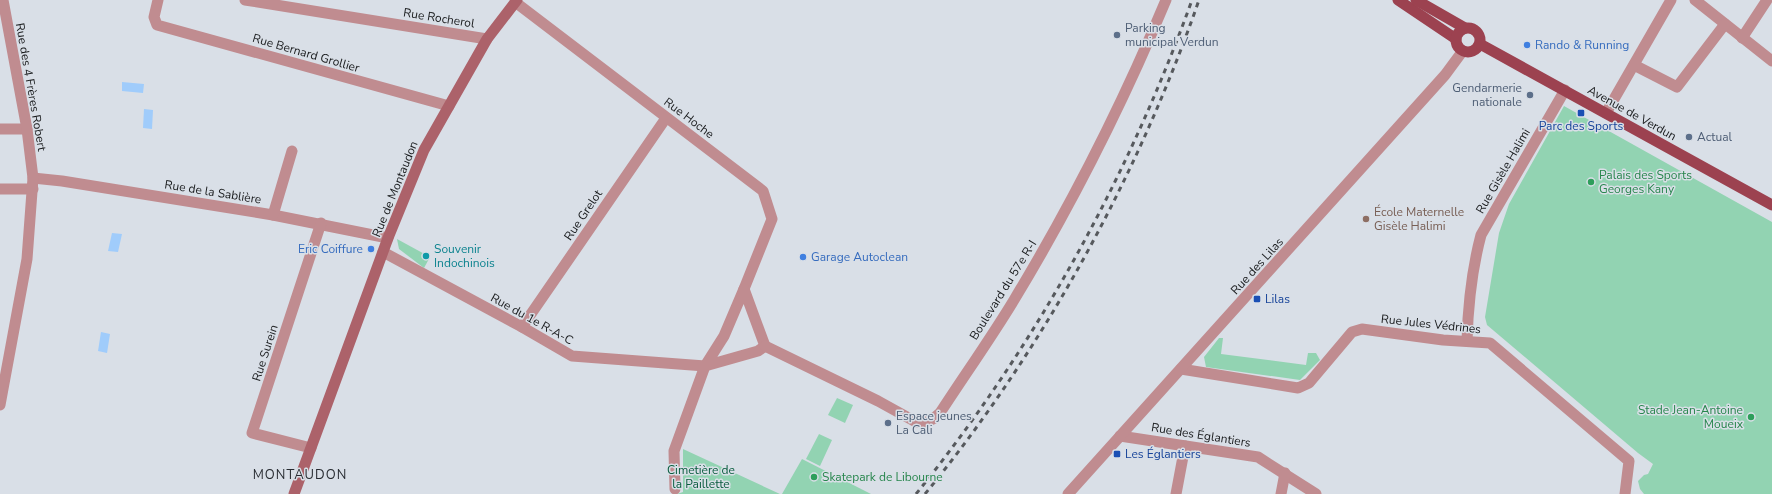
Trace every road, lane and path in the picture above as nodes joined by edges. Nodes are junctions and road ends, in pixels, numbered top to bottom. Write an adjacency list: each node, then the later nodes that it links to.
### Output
1 (3, 0): 12 (street, Rue des 4 Frères Robert)
2 (158, 0): 23 (street, Rue Bernard Grollier)
3 (244, 0): 11 (street, Rue Rocherol)
4 (1166, 0): 40 (street, Boulevard du 57e R-I)
5 (1398, 0): 17 (main road)
6 (1416, 0): 14 (main road)
7 (1672, 0): 21 (street)
8 (1695, 0): 13 (street)
9 (1767, 0): 15 (street)
10 (516, 1): 16 (main road, Rue de Montaudon); 25 (street, Rue Hoche)
11 (284, 3): 16 (street, Rue Rocherol)
12 (3, 19): 27 (street, Rue des 4 Frères Robert)
13 (1725, 24): 15 (street); 21 (street)
14 (1465, 28): 17 (main road); 18 (main road)
15 (1742, 38): 20 (street)
16 (487, 39): 23 (main road, Rue de Montaudon)
17 (1456, 39): 19 (main road)
18 (1480, 44): 19 (main road); 22 (main road, Avenue de Verdun)
19 (1462, 52): 43 (street, Rue des Lilas)
20 (1772, 61)
21 (1634, 65): 24 (street)
22 (1565, 90): 24 (main road, Avenue de Verdun); 39 (street, Rue Gisèle Halimi)
23 (449, 106): 35 (main road, Rue de Montaudon)
24 (1606, 113): 32 (main road, Avenue de Verdun)
25 (666, 118): 37 (street, Rue Hoche); 38 (street, Rue Grelot)
26 (0, 129): 27 (street)
27 (27, 129): 29 (street, Rue des 4 Frères Robert)
28 (292, 151): 33 (street)
29 (33, 178): 31 (street, Rue des 4 Frères Robert); 33 (street, Rue de la Sablière)
30 (0, 189): 31 (street)
31 (33, 189): 41 (street, Rue des 4 Frères Robert)
32 (1772, 205)
33 (273, 215): 34 (street, Rue de la Sablière)
34 (321, 223): 35 (street, Rue de la Sablière); 47 (street, Rue Surein)
35 (388, 238): 36 (main road, Rue de Montaudon)
36 (384, 252): 38 (street, Rue du 1e R-A-C); 47 (main road, Rue de Montaudon)
37 (744, 289): 40 (street); 42 (street, Rue Hoche)
38 (522, 327): 42 (street, Rue du 1e R-A-C)
39 (1467, 341): 43 (street, Rue Jules Védrines); 55 (street, Rue Jules Védrines)
40 (765, 346): 42 (street, Rue du 1e R-A-C)
41 (5, 352): 44 (street, Rue des 4 Frères Robert)
42 (705, 366): 49 (street, Rue Hoche)
43 (1181, 369): 45 (street, Rue des Lilas)
44 (0, 405)
45 (1120, 436): 46 (street, Rue des Églantiers); 51 (street, Rue des Lilas)
46 (1185, 446): 48 (street, Rue des Églantiers); 52 (street)
47 (311, 448): 50 (main road, Rue de Montaudon)
48 (1285, 473): 53 (street); 54 (street, Rue des Églantiers)
49 (675, 489)
50 (294, 494)
51 (1068, 494)
52 (1176, 494)
53 (1281, 494)
54 (1316, 494)
55 (1625, 494)

